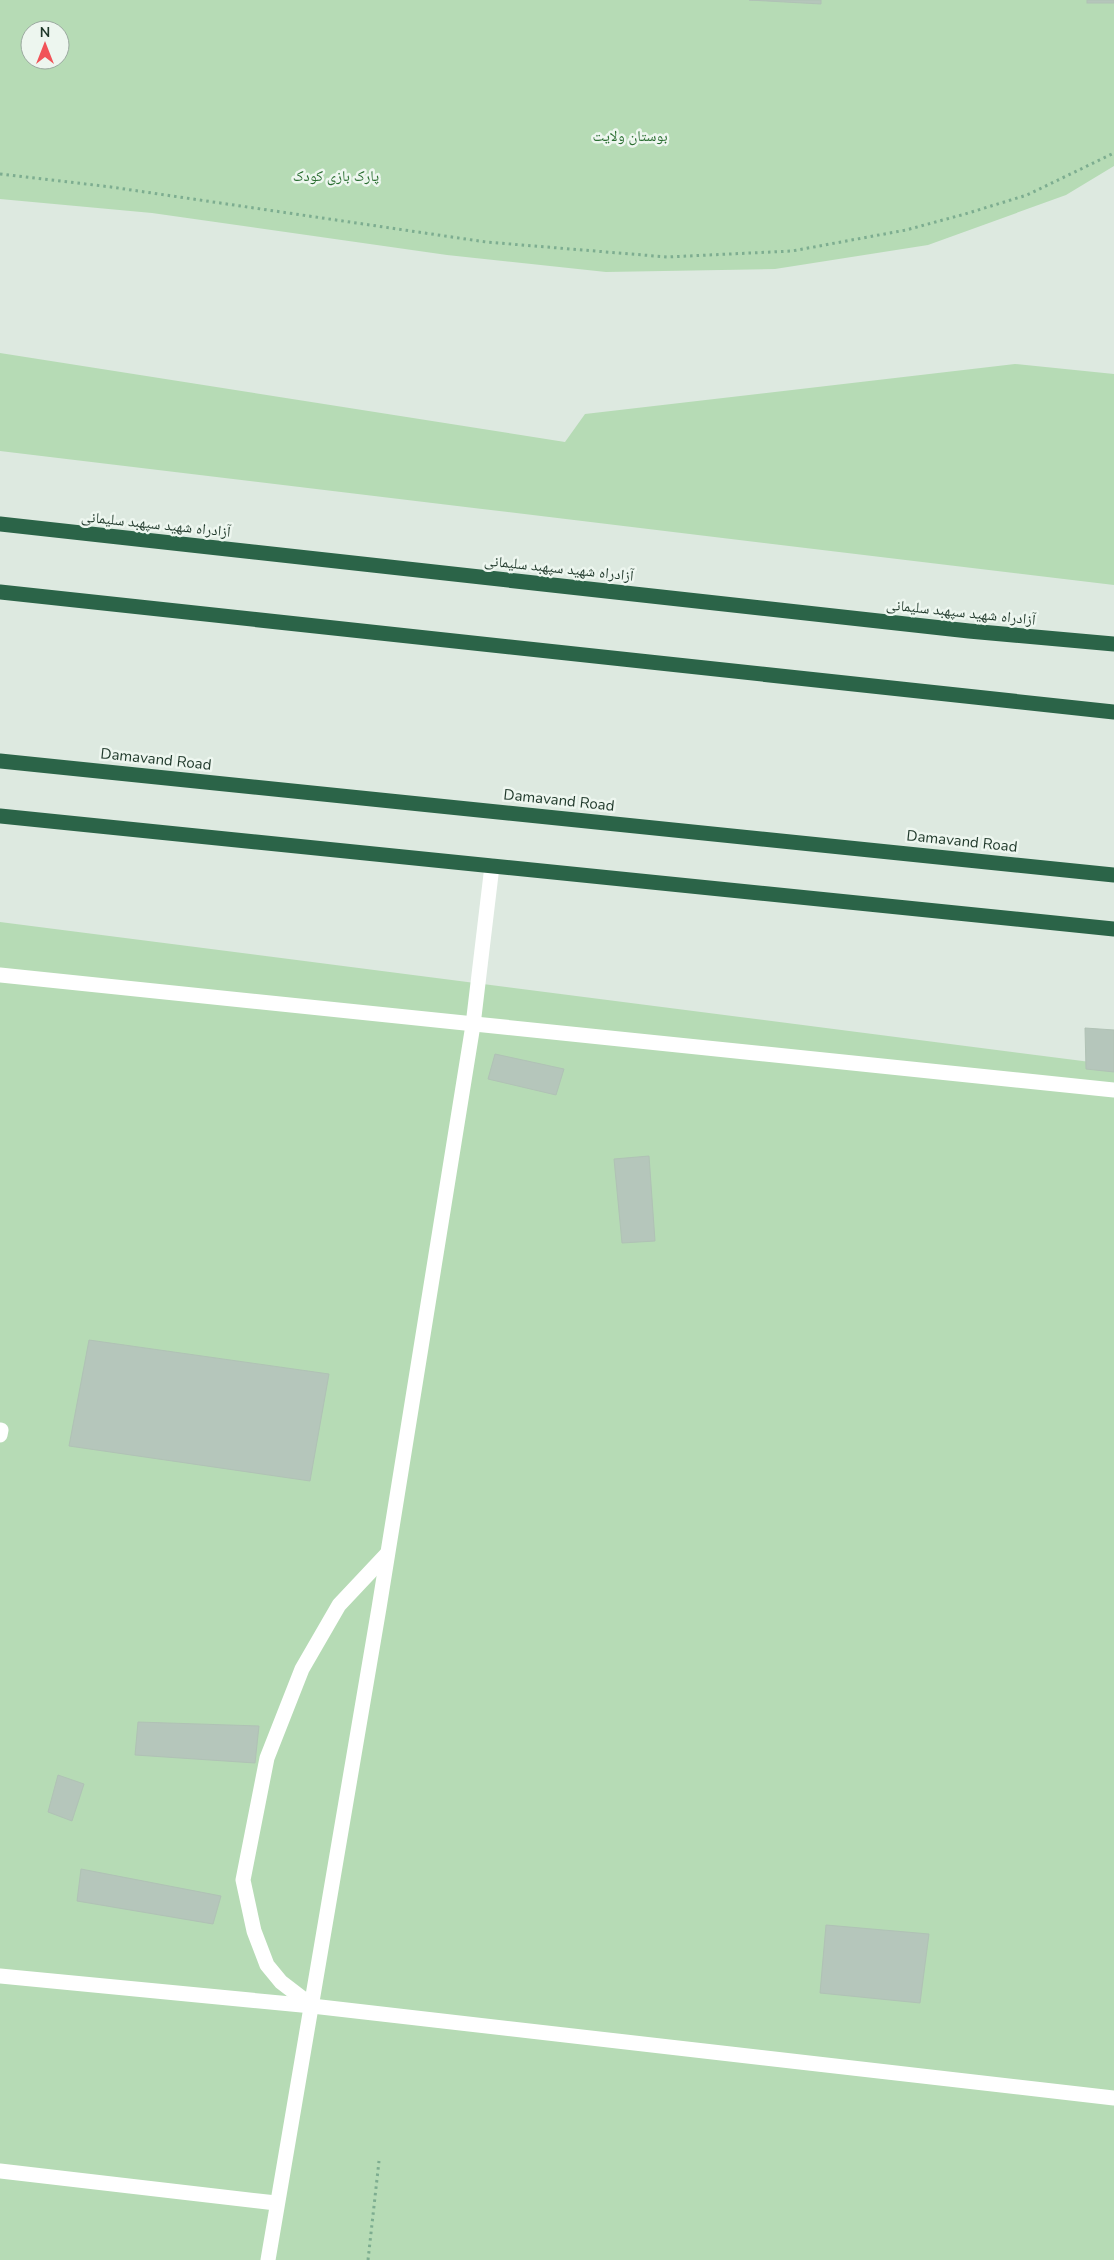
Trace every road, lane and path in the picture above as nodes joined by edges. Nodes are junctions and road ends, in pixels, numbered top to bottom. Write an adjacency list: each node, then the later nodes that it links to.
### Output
1 (1114, 153): 2 (path)
2 (0, 174)
3 (0, 524): 5 (highway, آزادراه شهید سپهبد سلیمانی)
4 (0, 592): 6 (highway)
5 (1114, 644)
6 (1114, 712)
7 (0, 761): 10 (highway, Damavand Road)
8 (0, 816): 9 (highway)
9 (492, 866): 11 (highway); 13 (street)
10 (1114, 875)
11 (1114, 929)
12 (0, 974): 13 (street)
13 (473, 1025): 14 (street); 15 (street)
14 (1114, 1090)
15 (387, 1554): 17 (street); 17 (street)
16 (0, 1976): 17 (street)
17 (312, 2006): 18 (street); 21 (street)
18 (1114, 2098)
19 (379, 2161): 23 (path)
20 (0, 2171): 21 (street)
21 (276, 2203): 22 (street)
22 (268, 2260)
23 (368, 2260)

